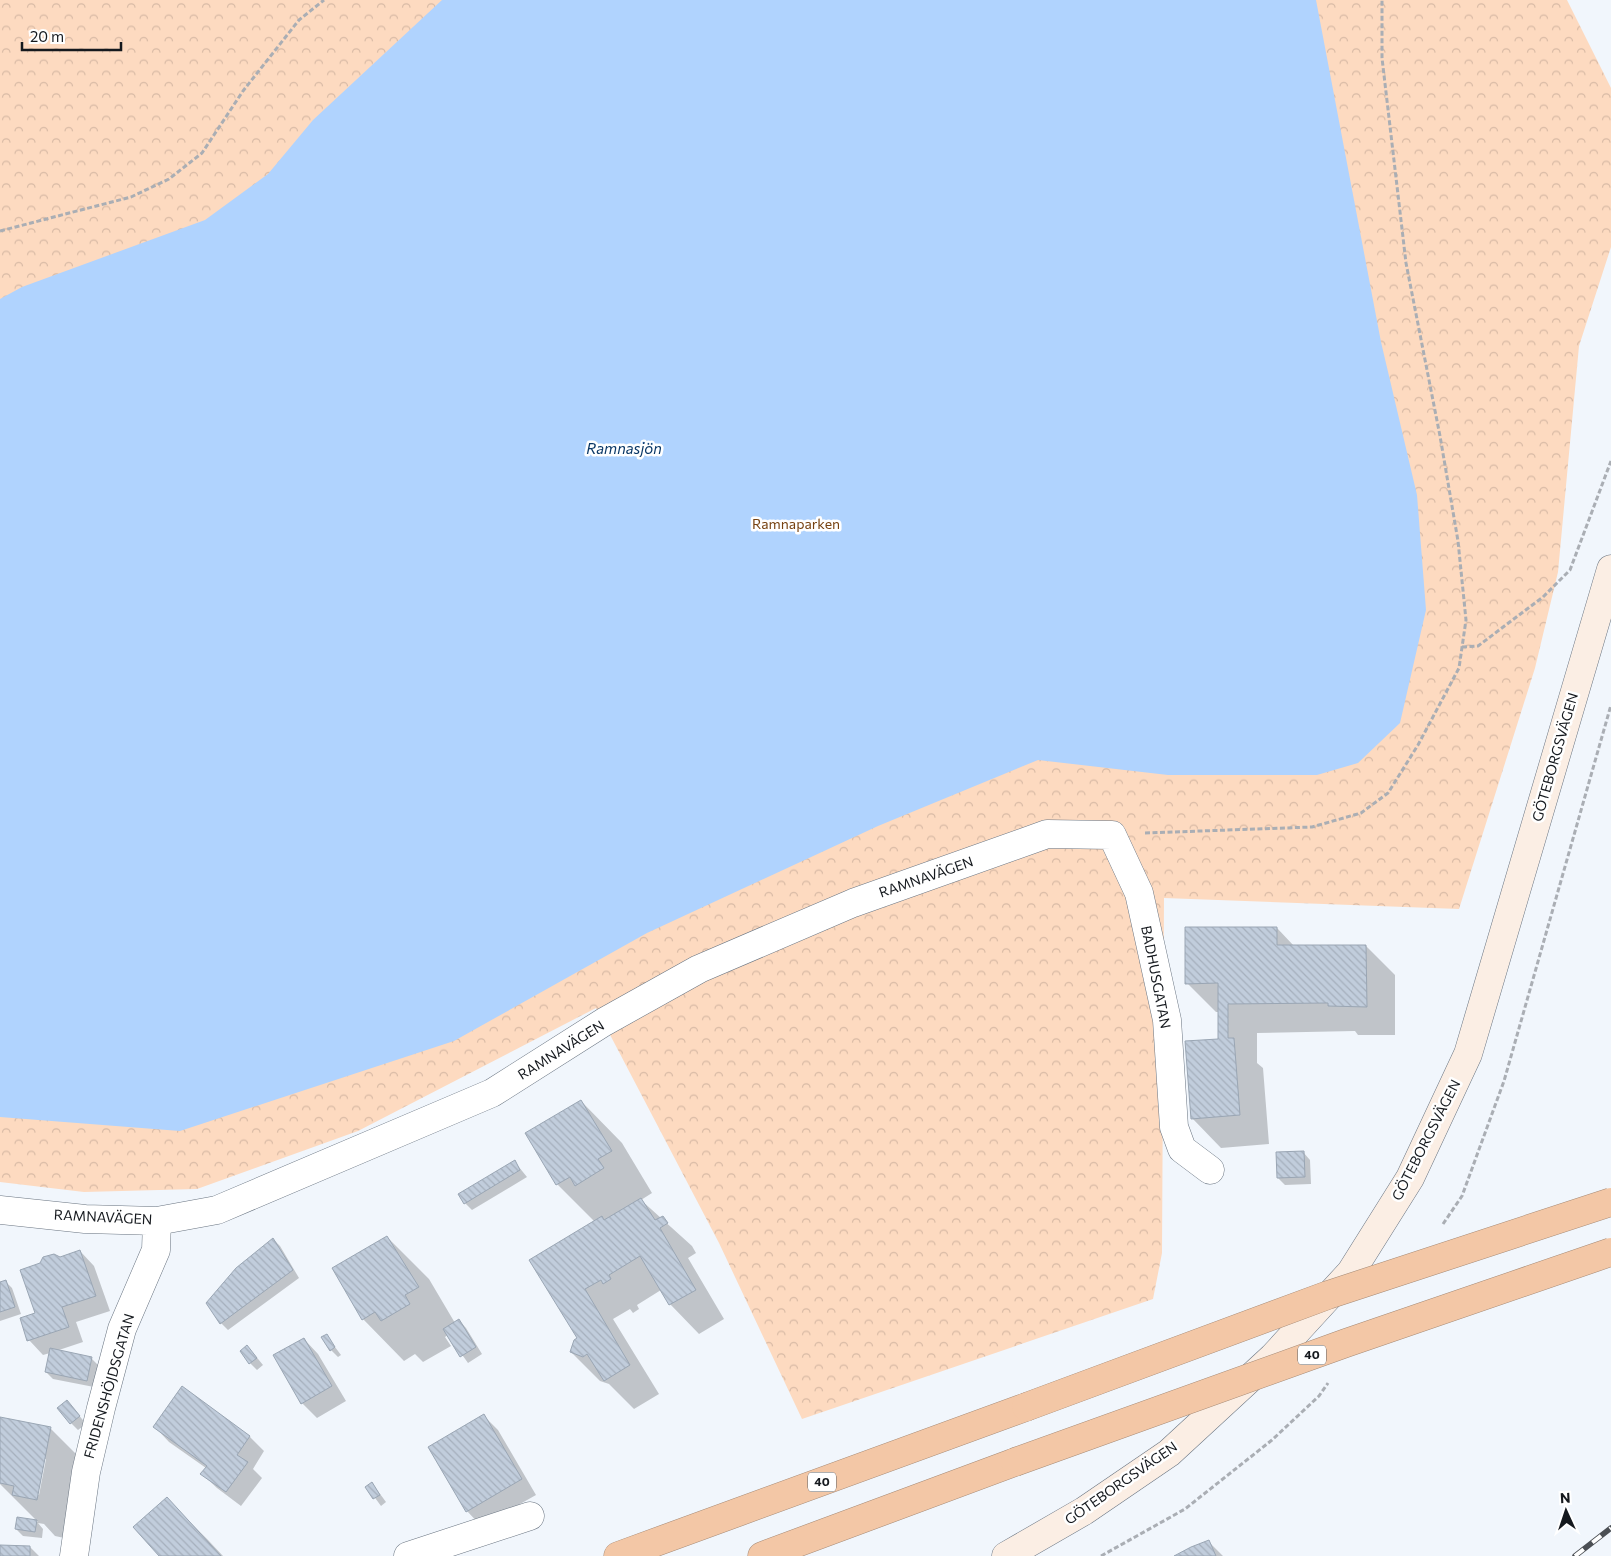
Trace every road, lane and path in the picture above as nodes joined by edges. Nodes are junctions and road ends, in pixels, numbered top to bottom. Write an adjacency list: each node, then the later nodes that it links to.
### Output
1 (324, 0): 3 (path)
2 (1382, 0): 6 (path)
3 (0, 231)
4 (1611, 461): 6 (path)
5 (1611, 569): 18 (main road, GÖTEBORGSVÄGEN)
6 (1462, 648): 7 (path)
7 (1112, 835): 8 (street, BADHUSGATAN); 11 (street, RAMNAVÄGEN)
8 (1210, 1170)
9 (1611, 1202): 16 (highway, 40, bridge)
10 (0, 1210): 11 (street, RAMNAVÄGEN)
11 (157, 1221): 14 (street, FRIDENSHÖJDSGATAN)
12 (1611, 1252): 17 (highway, 40, bridge)
13 (530, 1516): 15 (street)
14 (74, 1556)
15 (408, 1556)
16 (618, 1556)
17 (762, 1556)
18 (1006, 1556)

